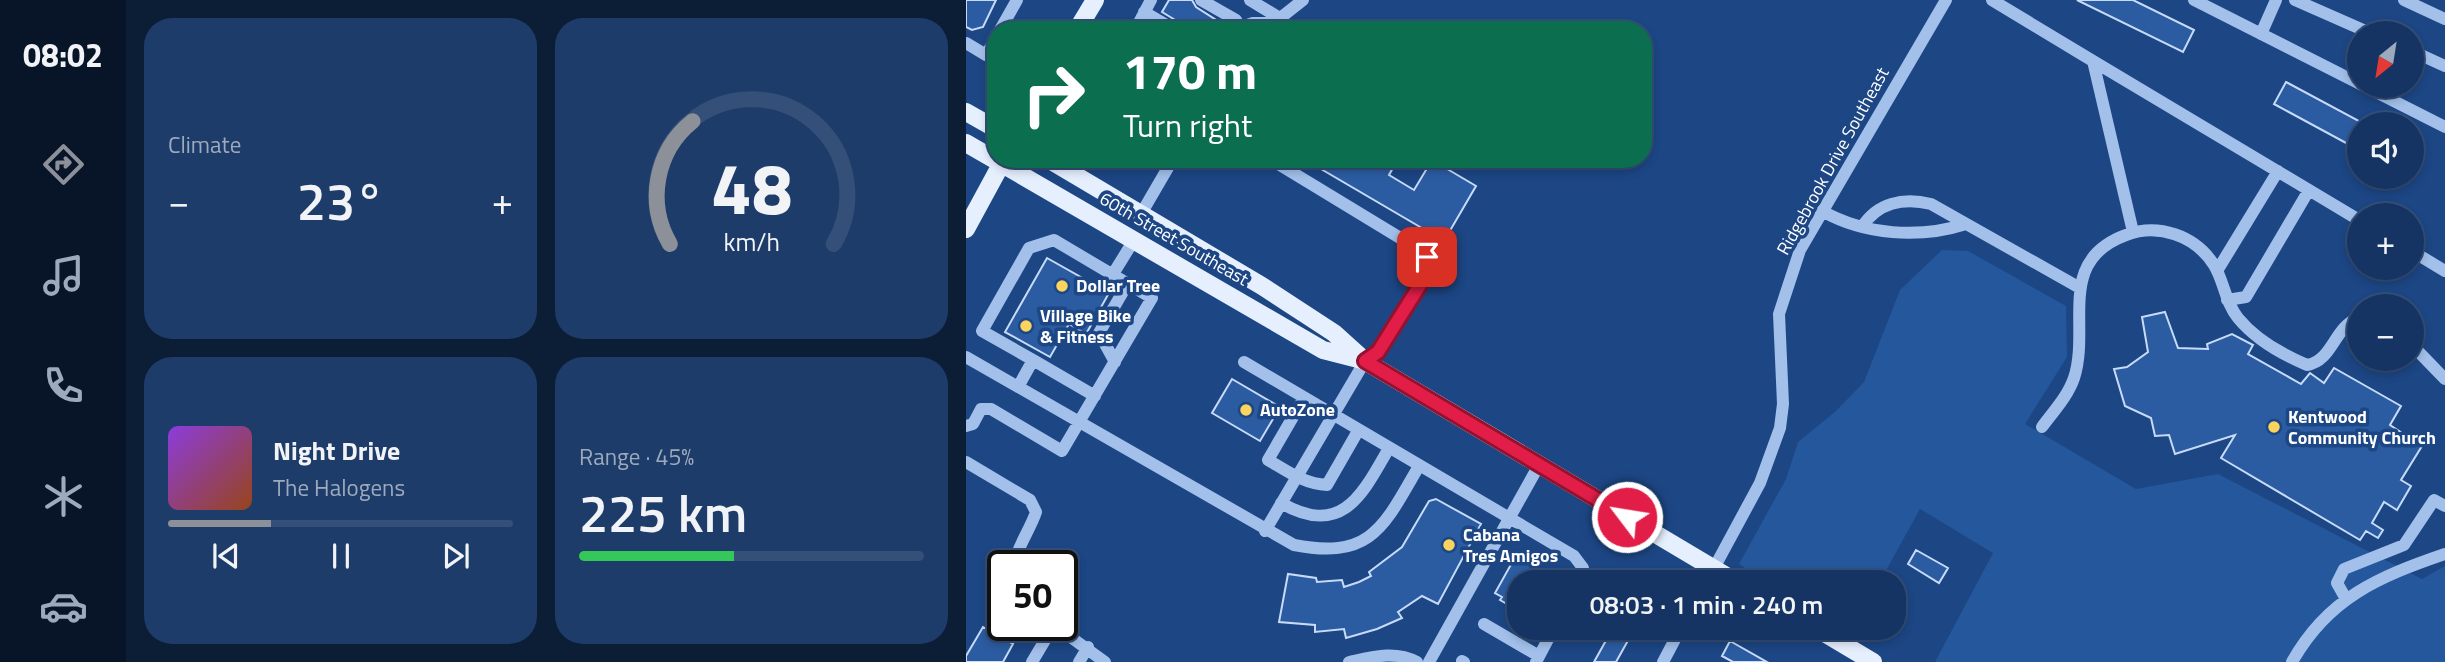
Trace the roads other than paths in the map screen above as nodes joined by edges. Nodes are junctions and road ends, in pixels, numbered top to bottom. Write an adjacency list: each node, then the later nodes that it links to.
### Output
1 (1017, 0): 14 (street)
2 (1201, 0): 18 (street)
3 (1250, 0): 19 (street)
4 (1303, 0): 20 (street)
5 (1946, 0): 40 (street, Ridgebrook Drive Southeast)
6 (1992, 0): 26 (street)
7 (2194, 0): 22 (street)
8 (2276, 0): 22 (street)
9 (2295, 0): 21 (street)
10 (2404, 0): 13 (street)
11 (1089, 4): 15 (main road)
12 (1145, 4): 16 (street); 17 (street)
13 (2445, 19)
14 (1005, 21)
15 (1081, 21)
16 (1138, 21)
17 (1165, 21)
18 (1232, 21)
19 (1270, 21)
20 (1275, 21)
21 (2347, 23)
22 (2261, 34): 30 (street)
23 (966, 43): 24 (street)
24 (987, 53)
25 (2424, 56): 27 (street)
26 (2093, 61): 38 (street); 46 (street)
27 (2445, 66)
28 (966, 112): 29 (main road)
29 (987, 124)
30 (2445, 128)
31 (966, 143): 32 (main road, 60th Street Southeast)
32 (987, 154)
33 (1000, 168): 45 (main road)
34 (1013, 168): 47 (main road, 60th Street Southeast)
35 (1063, 168): 42 (main road, 60th Street Southeast)
36 (1168, 168): 42 (street)
37 (1284, 168): 61 (street)
38 (2278, 171): 39 (street); 51 (street)
39 (2309, 190): 41 (street); 56 (street)
40 (1822, 211): 44 (street); 86 (street, Ridgebrook Drive Southeast)
41 (2347, 213)
42 (1141, 214): 48 (main road, 60th Street Southeast)
43 (1966, 224): 44 (street); 44 (street); 55 (street)
44 (1862, 227)
45 (966, 229)
46 (2133, 232): 51 (street); 55 (street)
47 (1134, 240): 50 (main road, 60th Street Southeast); 53 (street)
48 (1208, 254): 50 (main road); 61 (main road, 60th Street Southeast)
49 (2424, 258): 52 (street)
50 (1175, 264): 61 (main road, 60th Street Southeast)
51 (2217, 271): 56 (street)
52 (2445, 271)
53 (1113, 274): 54 (street); 60 (street)
54 (1128, 283): 62 (street); 62 (street)
55 (2080, 288): 71 (street)
56 (2228, 300): 57 (street)
57 (2347, 322)
58 (966, 357): 65 (street)
59 (2424, 357): 64 (street)
60 (1033, 360): 65 (street); 66 (street)
61 (1365, 361): 68 (street); 75 (main road, 60th Street Southeast)
62 (1115, 362): 66 (street)
63 (1244, 362): 67 (street)
64 (2445, 379)
65 (1018, 387): 69 (street)
66 (1095, 396): 69 (street)
67 (1304, 398): 68 (street); 77 (street)
68 (1333, 416): 72 (street); 77 (street)
69 (1079, 423): 70 (street); 81 (street)
70 (966, 426)
71 (2042, 427)
72 (1358, 430): 73 (street); 77 (street)
73 (1389, 449): 76 (street); 78 (street)
74 (966, 462): 82 (street)
75 (1539, 464): 80 (street); 85 (main road, 60th Street Southeast)
76 (1419, 466): 80 (street); 81 (street)
77 (1297, 477): 78 (street)
78 (1281, 503): 81 (street)
79 (2445, 506): 87 (street)
80 (1508, 519): 84 (street); 101 (street)
81 (1265, 531)
82 (1019, 550)
83 (2445, 554): 87 (street)
84 (1583, 570)
85 (1701, 570)
86 (1713, 570)
87 (2346, 598): 104 (street)
88 (1484, 624): 95 (street)
89 (1548, 640): 95 (street)
90 (1674, 640): 102 (street)
91 (1836, 640): 103 (main road)
92 (1044, 641): 96 (street)
93 (1078, 641): 94 (street)
94 (1088, 648): 97 (street); 98 (street)
95 (1537, 659)
96 (1032, 662)
97 (1079, 662)
98 (1105, 662)
99 (1349, 662): 100 (street)
100 (1417, 662)
101 (1429, 662)
102 (1662, 662)
103 (1873, 662)
104 (2292, 662)

